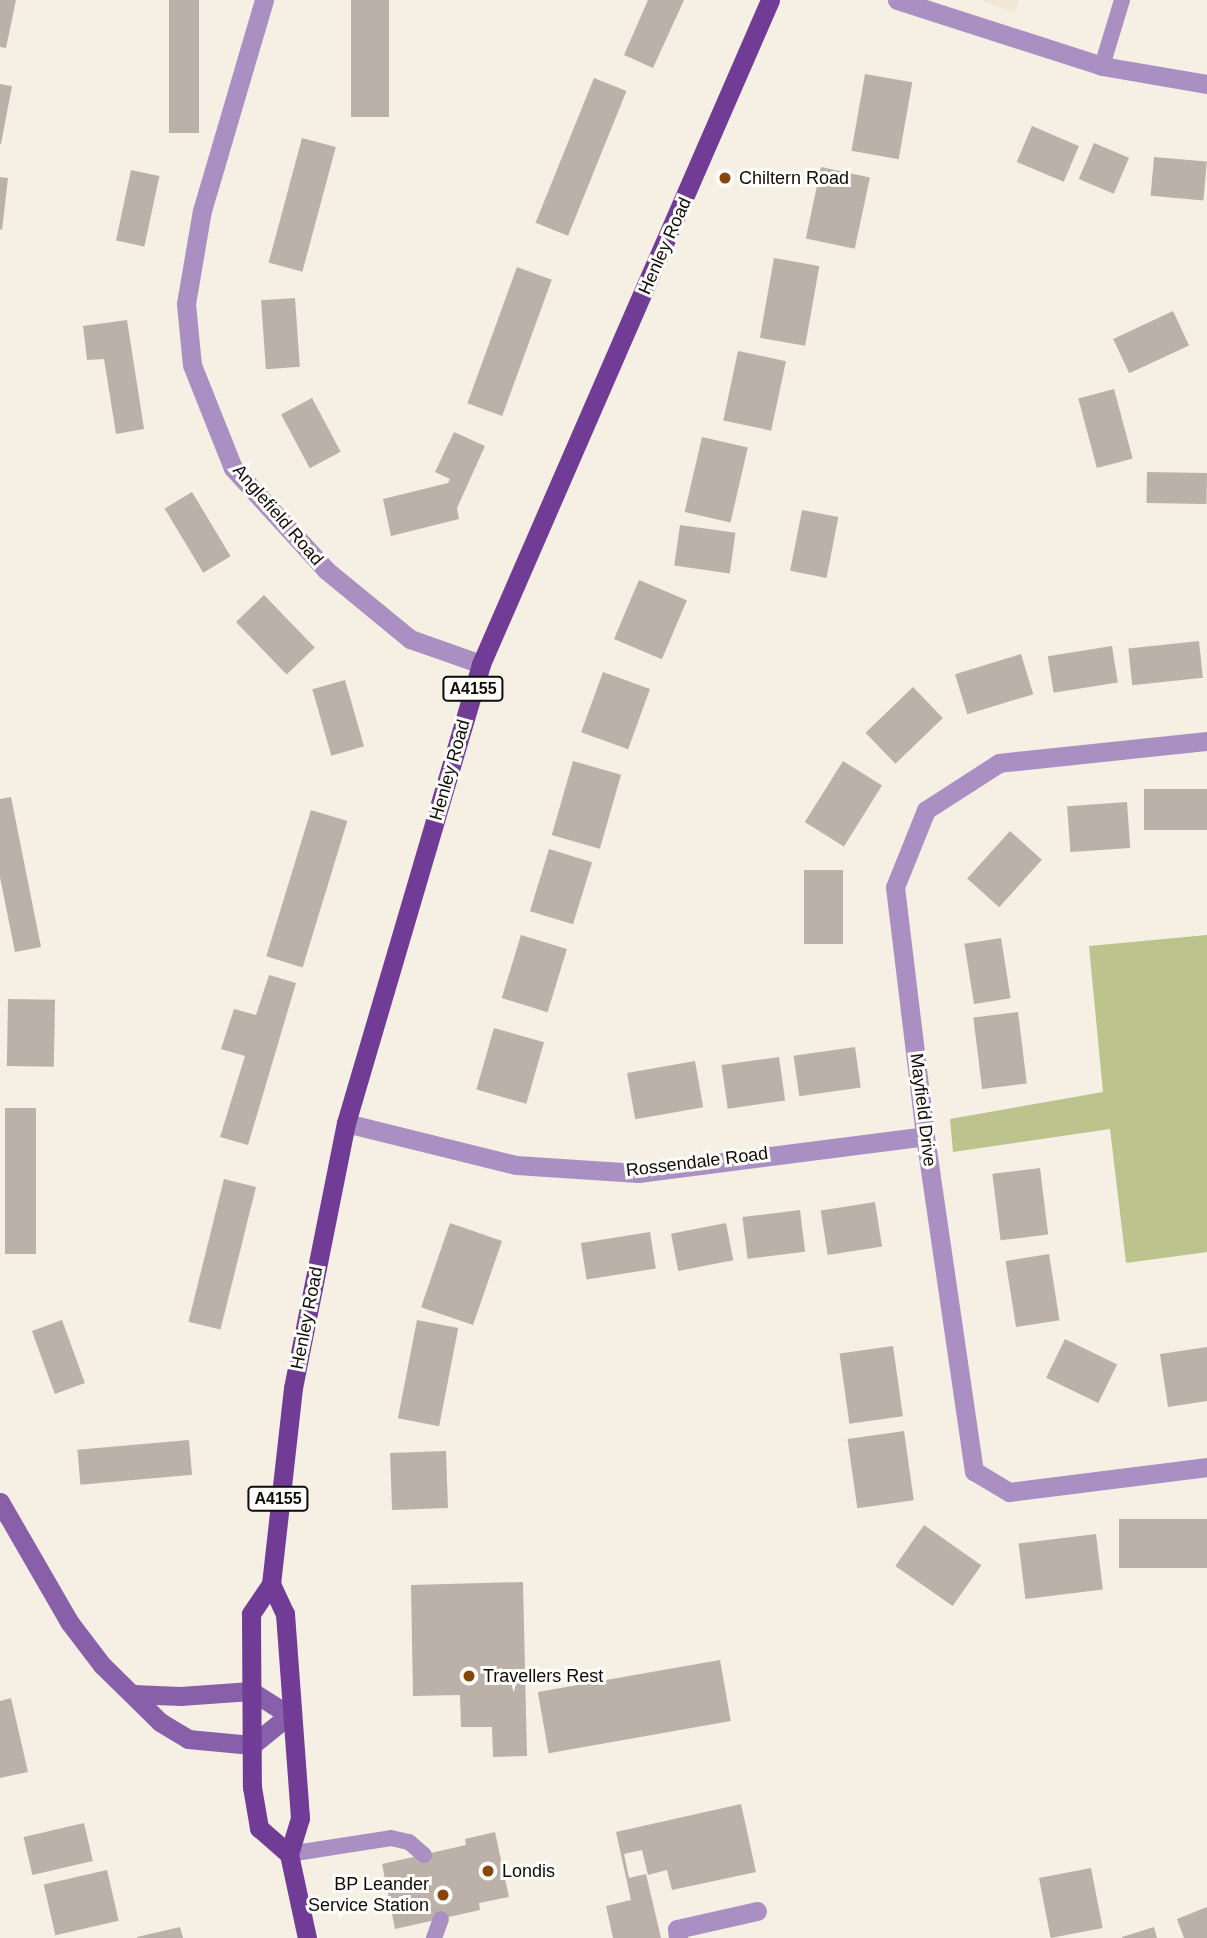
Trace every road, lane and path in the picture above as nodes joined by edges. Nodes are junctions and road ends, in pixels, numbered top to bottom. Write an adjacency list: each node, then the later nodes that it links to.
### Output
1 (264, 0): 7 (street, Anglefield Road)
2 (770, 0): 7 (main road, Henley Road / A4155)
3 (897, 0): 5 (street)
4 (1122, 0): 5 (lane)
5 (1102, 66): 6 (street)
6 (1207, 84)
7 (481, 664): 9 (main road, Henley Road / A4155)
8 (1207, 741): 10 (street, Mayfield Drive)
9 (346, 1123): 10 (street, Rossendale Road); 13 (main road, Henley Road / A4155)
10 (925, 1136): 11 (street, Mayfield Drive)
11 (1207, 1467)
12 (0, 1503): 15 (main road)
13 (271, 1584): 14 (main road, Henley Road / A4155); 16 (main road)
14 (251, 1690): 15 (main road); 16 (main road); 17 (main road, Henley Road / A4155)
15 (133, 1694): 17 (main road)
16 (289, 1715): 17 (main road); 18 (main road)
17 (252, 1745): 18 (main road, Henley Road / A4155)
18 (289, 1854): 19 (lane); 22 (main road)
19 (424, 1855)
20 (757, 1912): 24 (street)
21 (441, 1919): 23 (lane)
22 (307, 1938)
23 (434, 1938)
24 (678, 1938)

